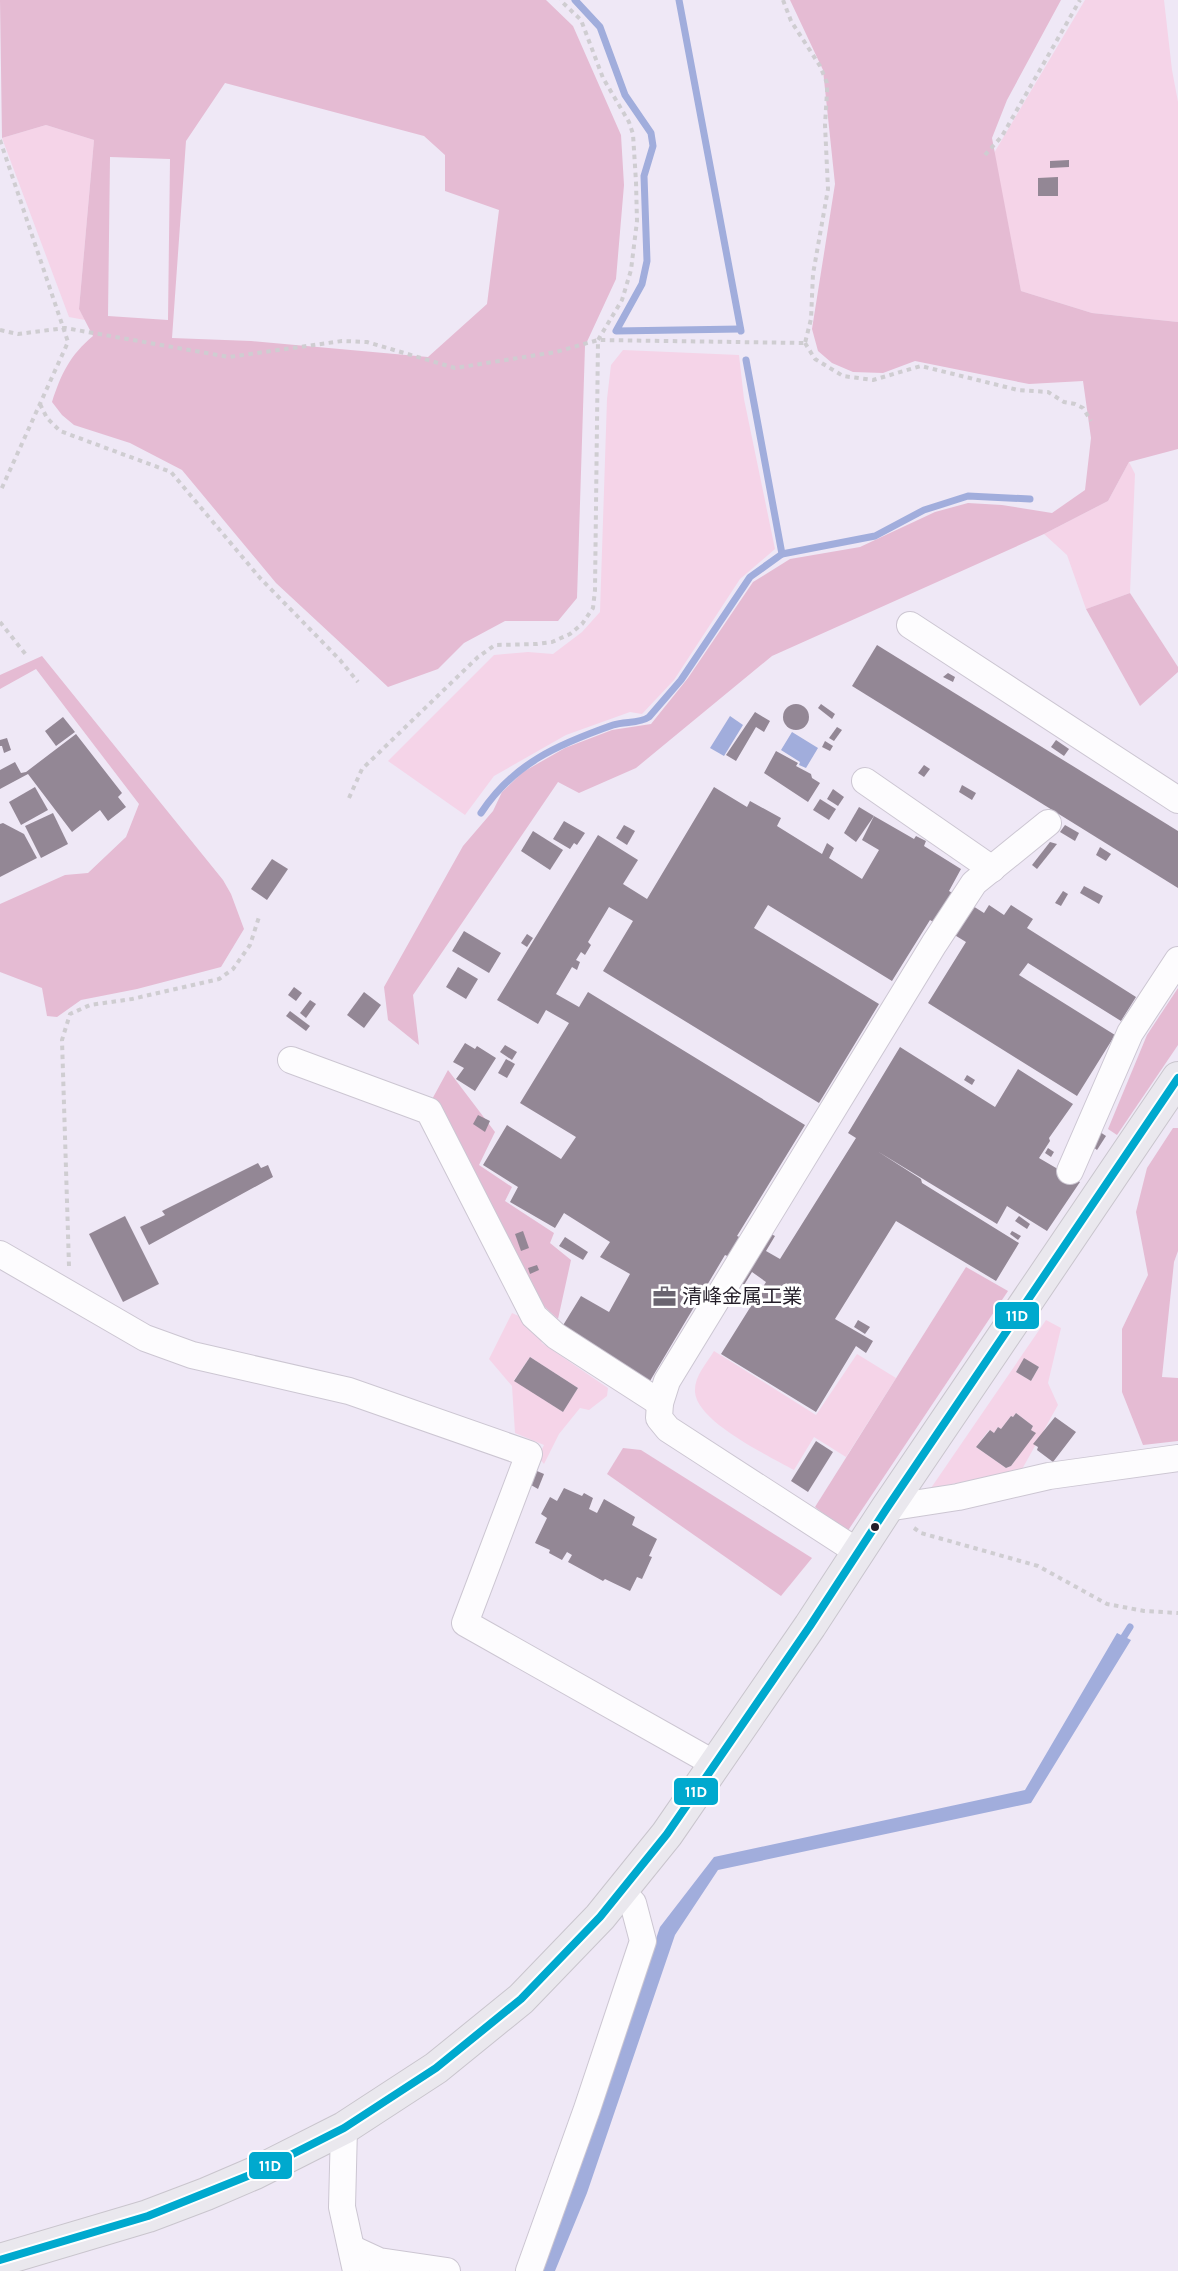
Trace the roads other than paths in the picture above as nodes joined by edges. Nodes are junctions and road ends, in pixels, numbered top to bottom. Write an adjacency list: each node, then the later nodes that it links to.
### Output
1 (910, 625): 3 (street)
2 (865, 781): 5 (street)
3 (1178, 800)
4 (1048, 823): 5 (street)
5 (992, 869): 11 (street)
6 (1178, 960): 9 (street)
7 (291, 1060): 11 (street)
8 (1178, 1078): 13 (main road)
9 (1070, 1171)
10 (0, 1254): 15 (street)
11 (660, 1403): 14 (street)
12 (1178, 1458): 13 (street)
13 (886, 1508): 14 (main road)
14 (858, 1552): 15 (main road)
15 (715, 1764): 16 (main road)
16 (621, 1892): 17 (main road); 21 (street)
17 (344, 2128): 18 (main road); 19 (street)
18 (0, 2260)
19 (354, 2260): 20 (street)
20 (447, 2271)
21 (529, 2271)

